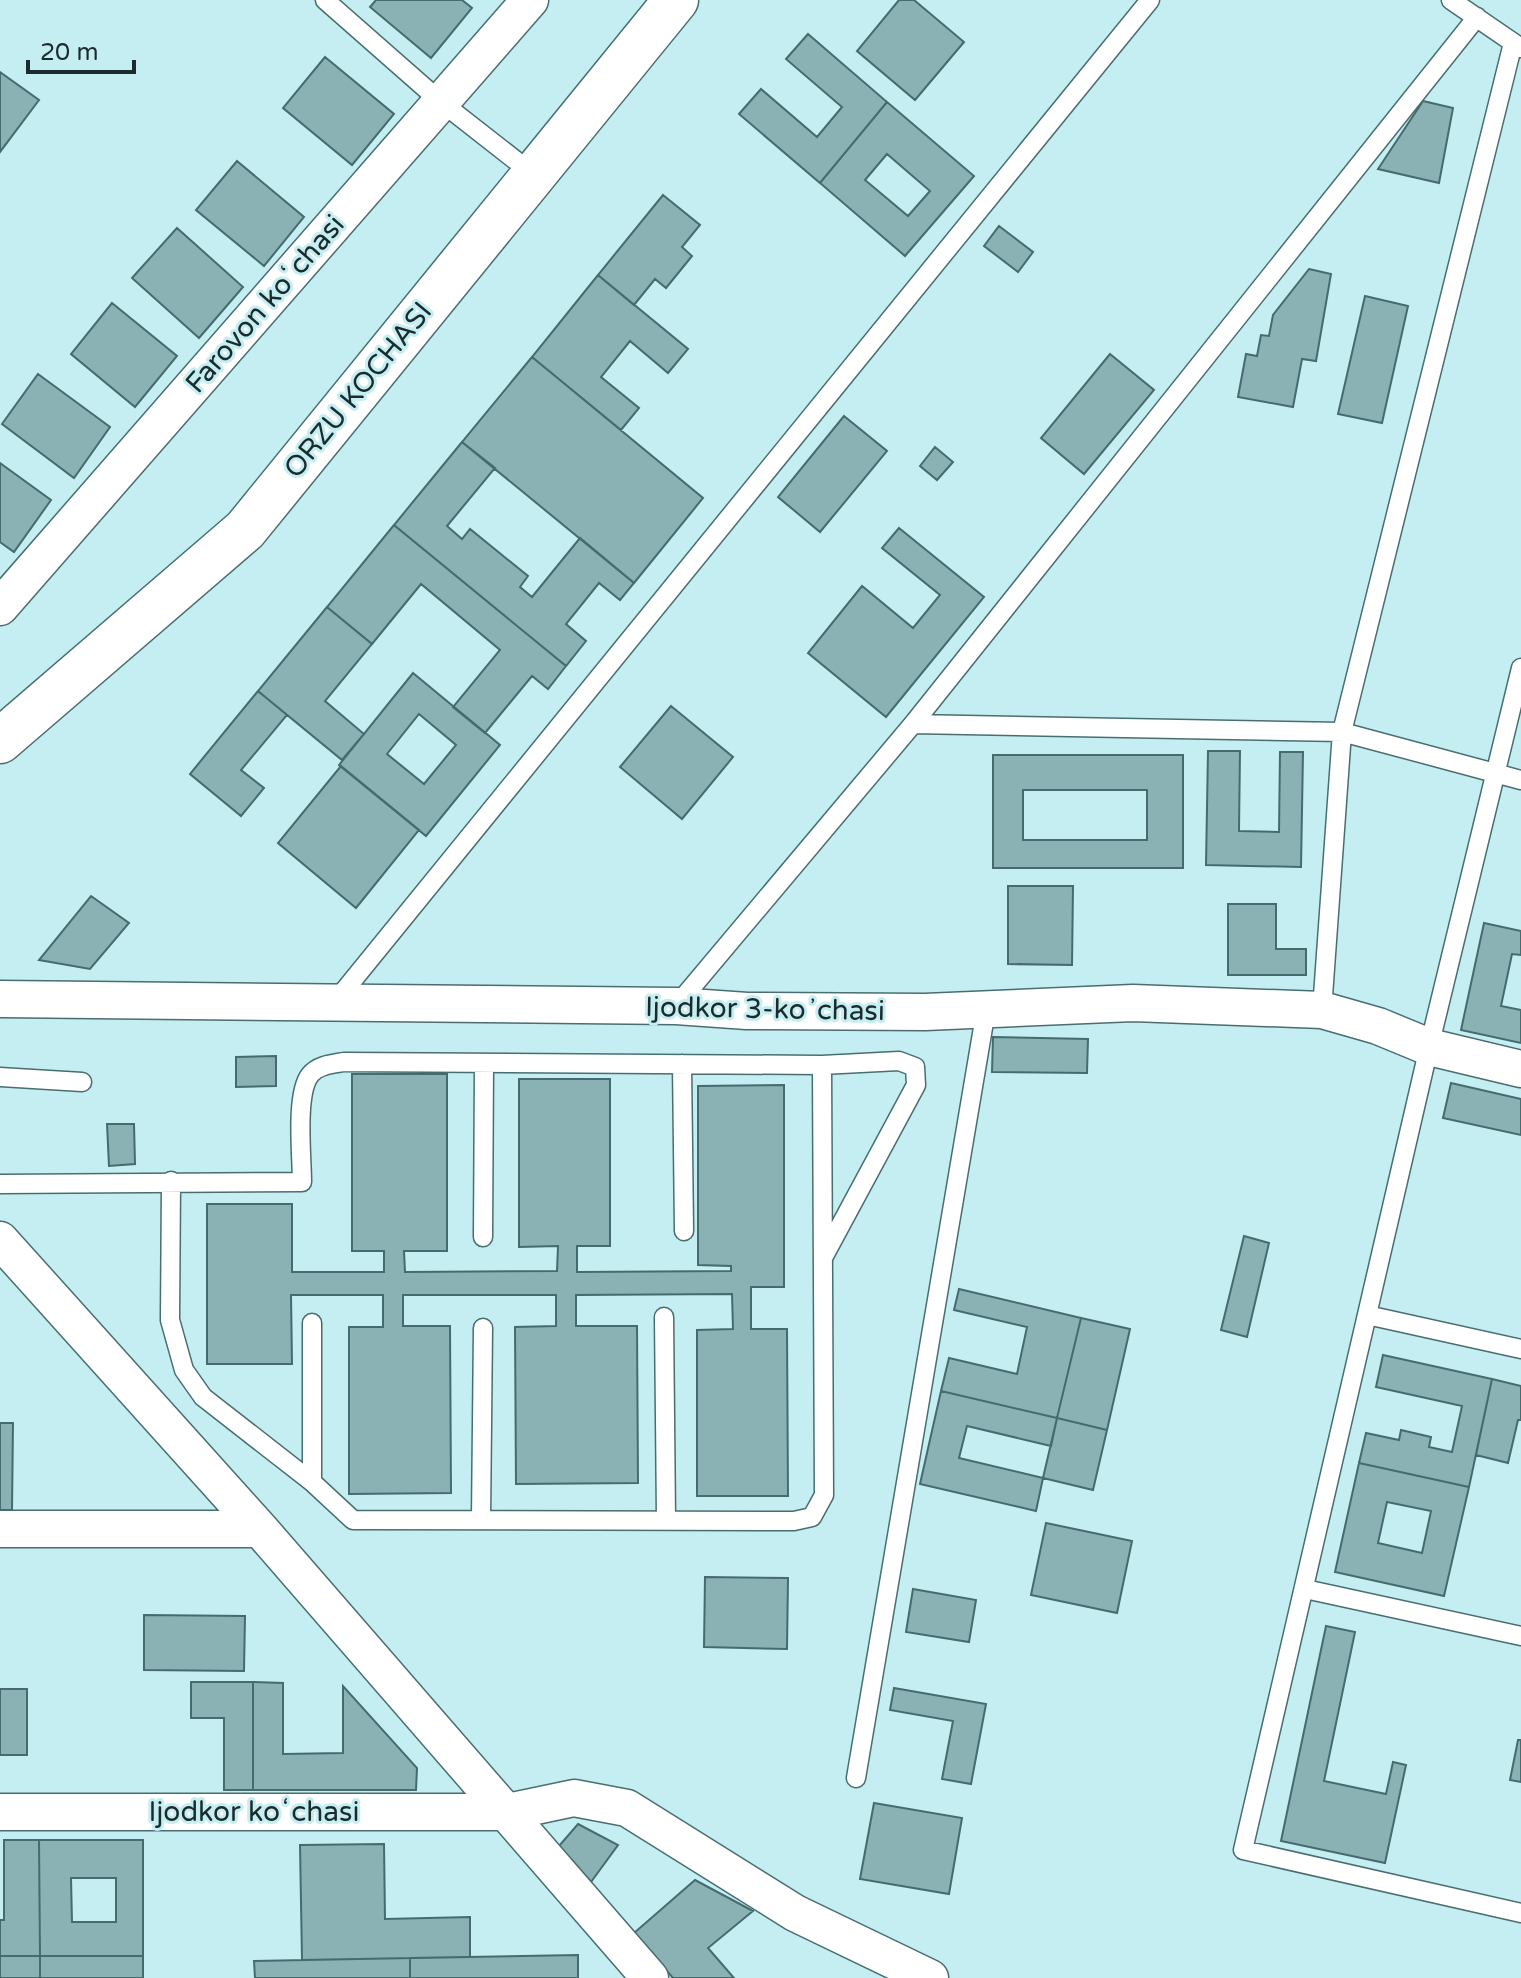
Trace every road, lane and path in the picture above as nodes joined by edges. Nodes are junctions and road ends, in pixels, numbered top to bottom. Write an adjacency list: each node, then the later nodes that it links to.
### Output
1 (325, 0): 8 (lane)
2 (530, 0): 8 (street, Farovon koʻchasi)
3 (676, 0): 9 (main road, ORZU KOCHASI)
4 (1150, 0): 18 (lane)
5 (1451, 0): 6 (lane)
6 (1477, 17): 7 (lane); 12 (lane)
7 (1517, 45): 14 (lane)
8 (441, 102): 9 (lane); 10 (street, Farovon koʻchasi)
9 (533, 174): 13 (main road, ORZU KOCHASI)
10 (0, 607)
11 (1521, 668): 15 (lane)
12 (913, 724): 14 (lane); 19 (lane)
13 (10, 727)
14 (1342, 732): 15 (lane); 21 (lane)
15 (1497, 774): 16 (lane); 22 (lane)
16 (1521, 780)
17 (0, 999): 18 (street, Ijodkor 3-koʼchasi)
18 (333, 1004): 19 (street, Ijodkor 3-koʼchasi)
19 (676, 1006): 20 (street, Ijodkor 3-koʼchasi)
20 (986, 1010): 21 (street, Ijodkor 3-koʼchasi); 47 (lane)
21 (1322, 1010): 22 (street, Ijodkor 3-koʼchasi)
22 (1429, 1047): 26 (street, Ijodkor 3-koʼchasi); 35 (lane)
23 (484, 1063): 24 (lane); 29 (lane); 32 (lane)
24 (682, 1064): 25 (lane); 31 (lane)
25 (822, 1065): 34 (lane); 34 (lane)
26 (1521, 1069)
27 (0, 1077): 28 (lane)
28 (82, 1082)
29 (171, 1181): 30 (lane); 40 (lane)
30 (0, 1184)
31 (684, 1231)
32 (483, 1237)
33 (2, 1245): 44 (street)
34 (823, 1259): 42 (lane)
35 (1367, 1315): 39 (lane); 45 (lane)
36 (664, 1317): 42 (lane)
37 (312, 1323): 40 (lane)
38 (483, 1328): 41 (lane)
39 (1521, 1349)
40 (312, 1482): 41 (lane)
41 (481, 1519): 42 (lane)
42 (666, 1519)
43 (0, 1529): 44 (street)
44 (260, 1529): 49 (street)
45 (1305, 1589): 46 (lane); 50 (lane)
46 (1521, 1636)
47 (856, 1778)
48 (0, 1812): 49 (street, Ijodkor koʻchasi)
49 (508, 1812): 51 (street); 52 (street, Ijodkor koʻchasi)
50 (1521, 1913)
51 (650, 1978)
52 (930, 1978)

